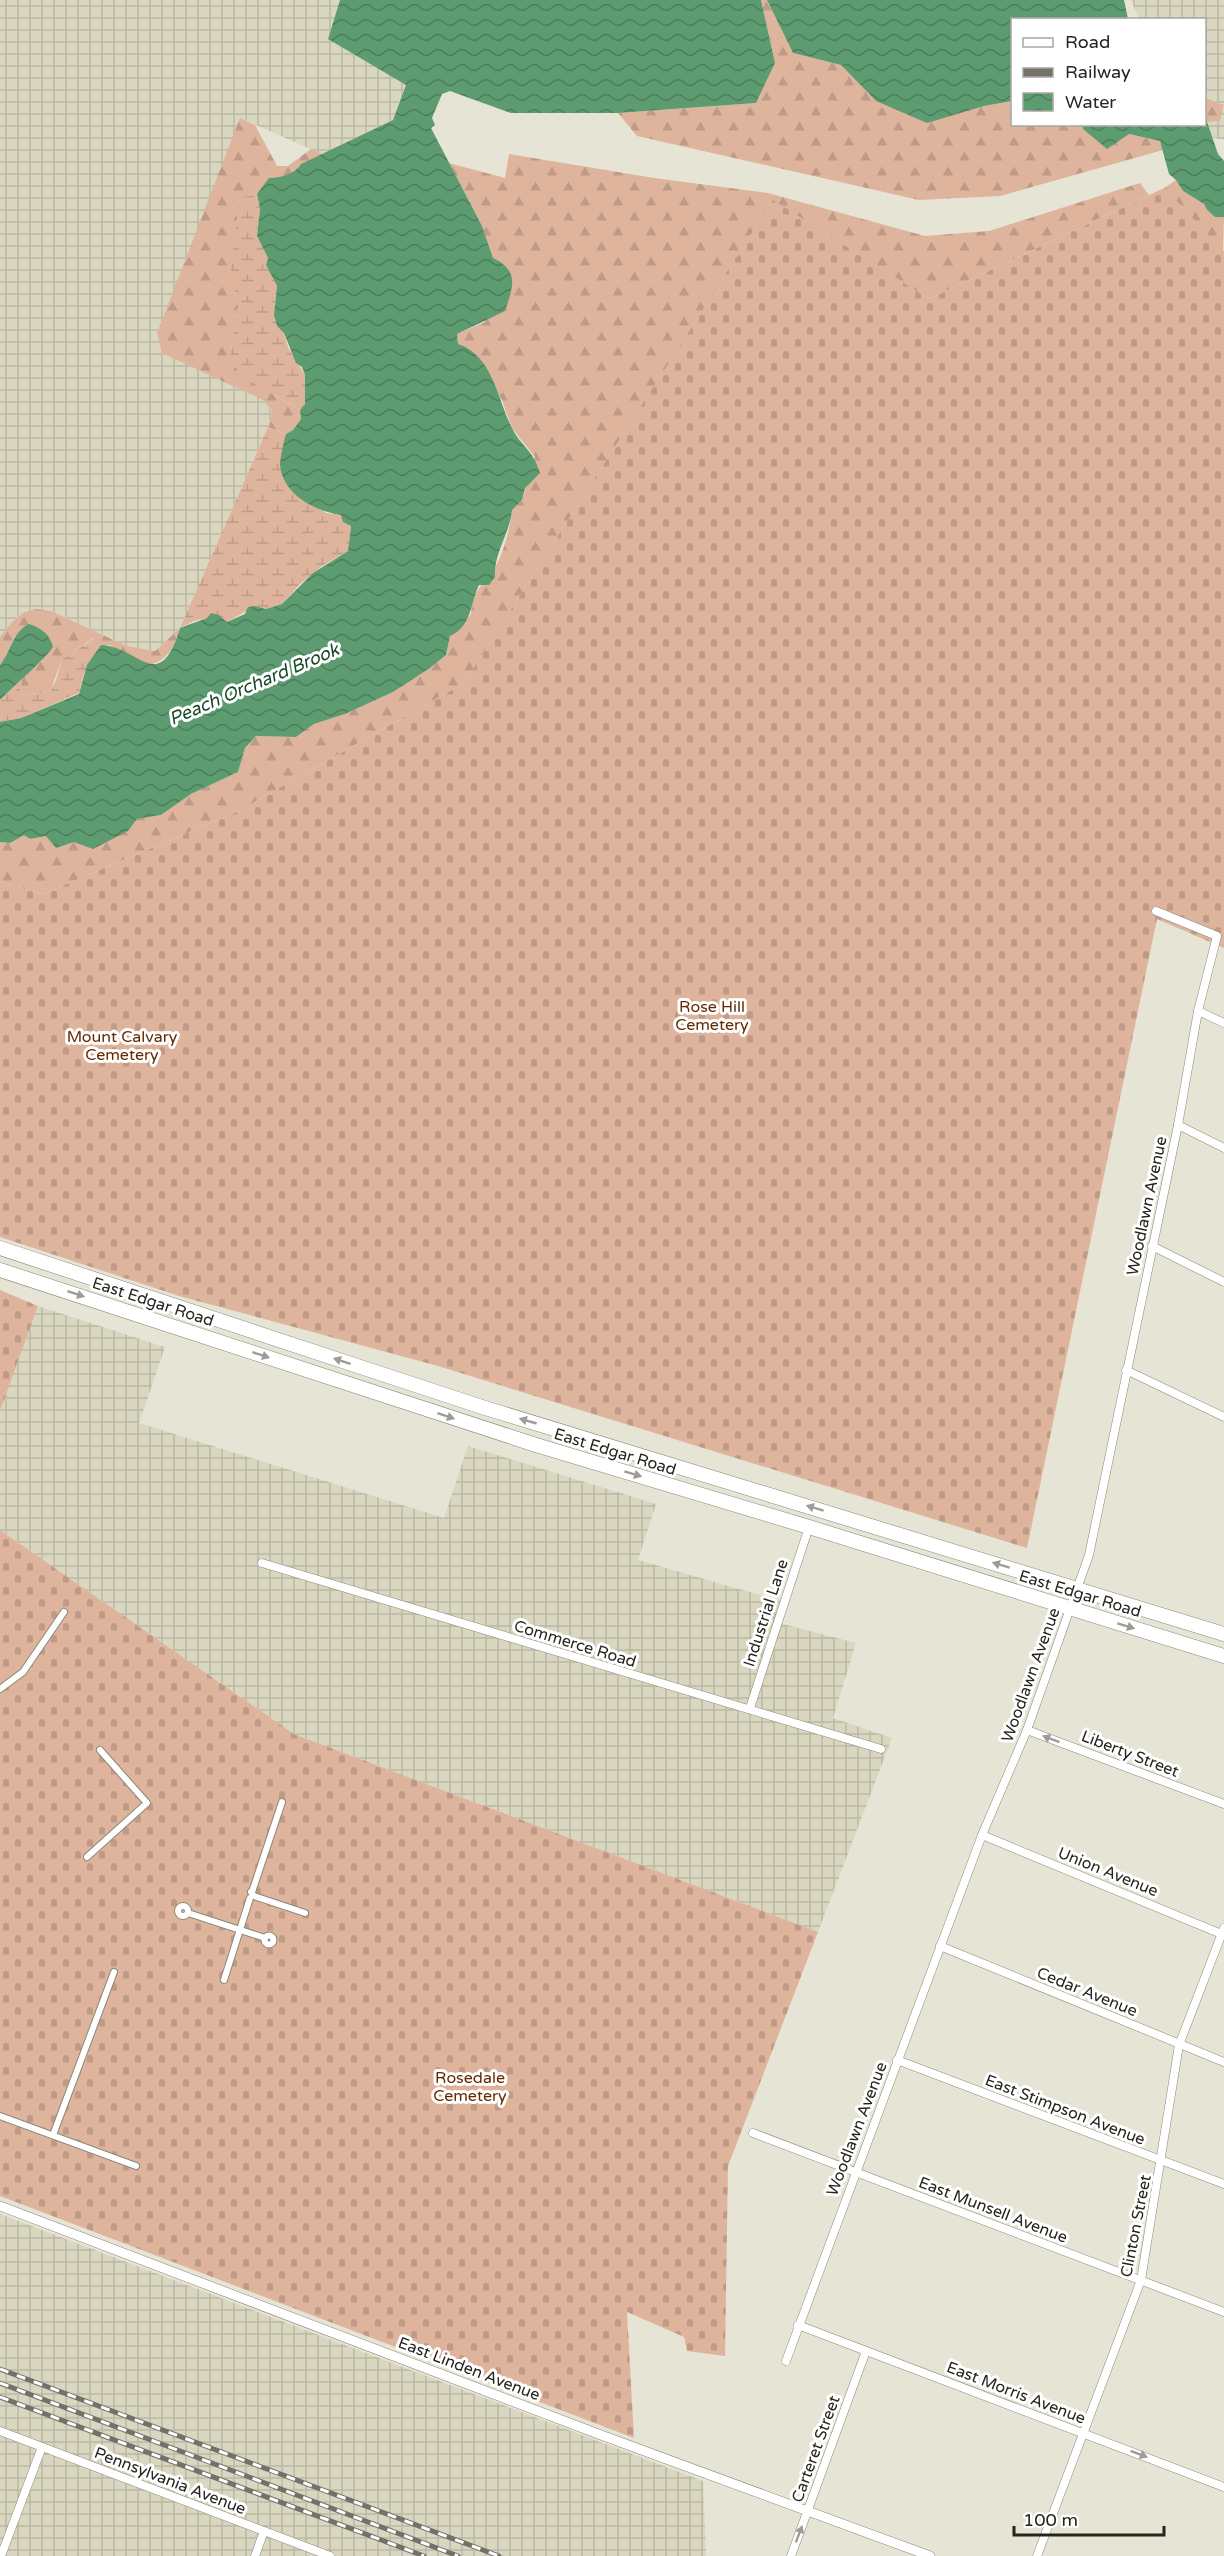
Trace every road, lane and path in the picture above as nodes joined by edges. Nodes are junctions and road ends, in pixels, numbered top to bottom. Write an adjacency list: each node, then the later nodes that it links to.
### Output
1 (1156, 911): 2 (street, Woodlawn Avenue)
2 (1198, 1011): 3 (street); 4 (street, Woodlawn Avenue)
3 (1224, 1023)
4 (1178, 1125): 5 (street); 6 (street, Woodlawn Avenue)
5 (1224, 1148)
6 (1152, 1246): 9 (street); 10 (street, Woodlawn Avenue)
7 (0, 1248): 14 (highway, East Edgar Road, one-way to 7)
8 (0, 1270): 12 (highway, East Edgar Road, one-way to 12)
9 (1224, 1282)
10 (1126, 1370): 11 (street); 14 (street, Woodlawn Avenue)
11 (1224, 1417)
12 (809, 1527): 15 (highway, East Edgar Road); 20 (street, Industrial Lane)
13 (262, 1563): 20 (street, Commerce Road)
14 (1077, 1588): 15 (street, Woodlawn Avenue); 17 (highway, East Edgar Road)
15 (1070, 1609): 18 (highway, East Edgar Road, one-way to 18); 21 (street, Woodlawn Avenue)
16 (64, 1612): 19 (street)
17 (1224, 1634)
18 (1224, 1656)
19 (0, 1689)
20 (750, 1708): 22 (street, Commerce Road)
21 (1027, 1730): 25 (street, Liberty Street, one-way to 21); 26 (street, Woodlawn Avenue)
22 (880, 1749)
23 (100, 1750): 27 (street)
24 (282, 1802): 28 (street)
25 (1224, 1804)
26 (982, 1835): 32 (street, Union Avenue); 34 (street, Woodlawn Avenue)
27 (87, 1857)
28 (252, 1895): 30 (street); 31 (street)
29 (188, 1913): 31 (street)
30 (305, 1913)
31 (240, 1930): 33 (street); 36 (street)
32 (1223, 1932): 37 (street, Clinton Street)
33 (265, 1938)
34 (940, 1946): 37 (street, Cedar Avenue); 38 (street, Woodlawn Avenue)
35 (114, 1972): 42 (street)
36 (224, 1980)
37 (1179, 2045): 39 (street, Cedar Avenue); 43 (street, Clinton Street)
38 (897, 2060): 43 (street, East Stimpson Avenue); 45 (street, Woodlawn Avenue)
39 (1224, 2062)
40 (0, 2116): 42 (street)
41 (753, 2133): 45 (street, East Munsell Avenue)
42 (53, 2135): 44 (street)
43 (1162, 2161): 46 (street, East Stimpson Avenue); 48 (street, Clinton Street)
44 (136, 2166)
45 (855, 2172): 48 (street, East Munsell Avenue); 50 (street, Woodlawn Avenue)
46 (1224, 2184)
47 (0, 2206): 57 (street, East Linden Avenue)
48 (1141, 2280): 49 (street, East Munsell Avenue); 54 (street, Clinton Street)
49 (1224, 2312)
50 (798, 2325): 51 (street, East Morris Avenue); 52 (street, Woodlawn Avenue)
51 (866, 2351): 54 (street, East Morris Avenue); 57 (street, Carteret Street)
52 (786, 2361)
53 (0, 2431): 55 (street, Pennsylvania Avenue)
54 (1084, 2434): 56 (street, East Morris Avenue, one-way to 56); 64 (street, Clinton Street)
55 (42, 2447): 58 (street, Pennsylvania Avenue); 59 (street)
56 (1224, 2487)
57 (808, 2511): 62 (street, Carteret Street, one-way to 57); 63 (street, East Linden Avenue)
58 (264, 2531): 60 (street); 61 (street, Pennsylvania Avenue)
59 (1, 2556)
60 (255, 2556)
61 (330, 2556)
62 (791, 2556)
63 (930, 2556)
64 (1037, 2556)

